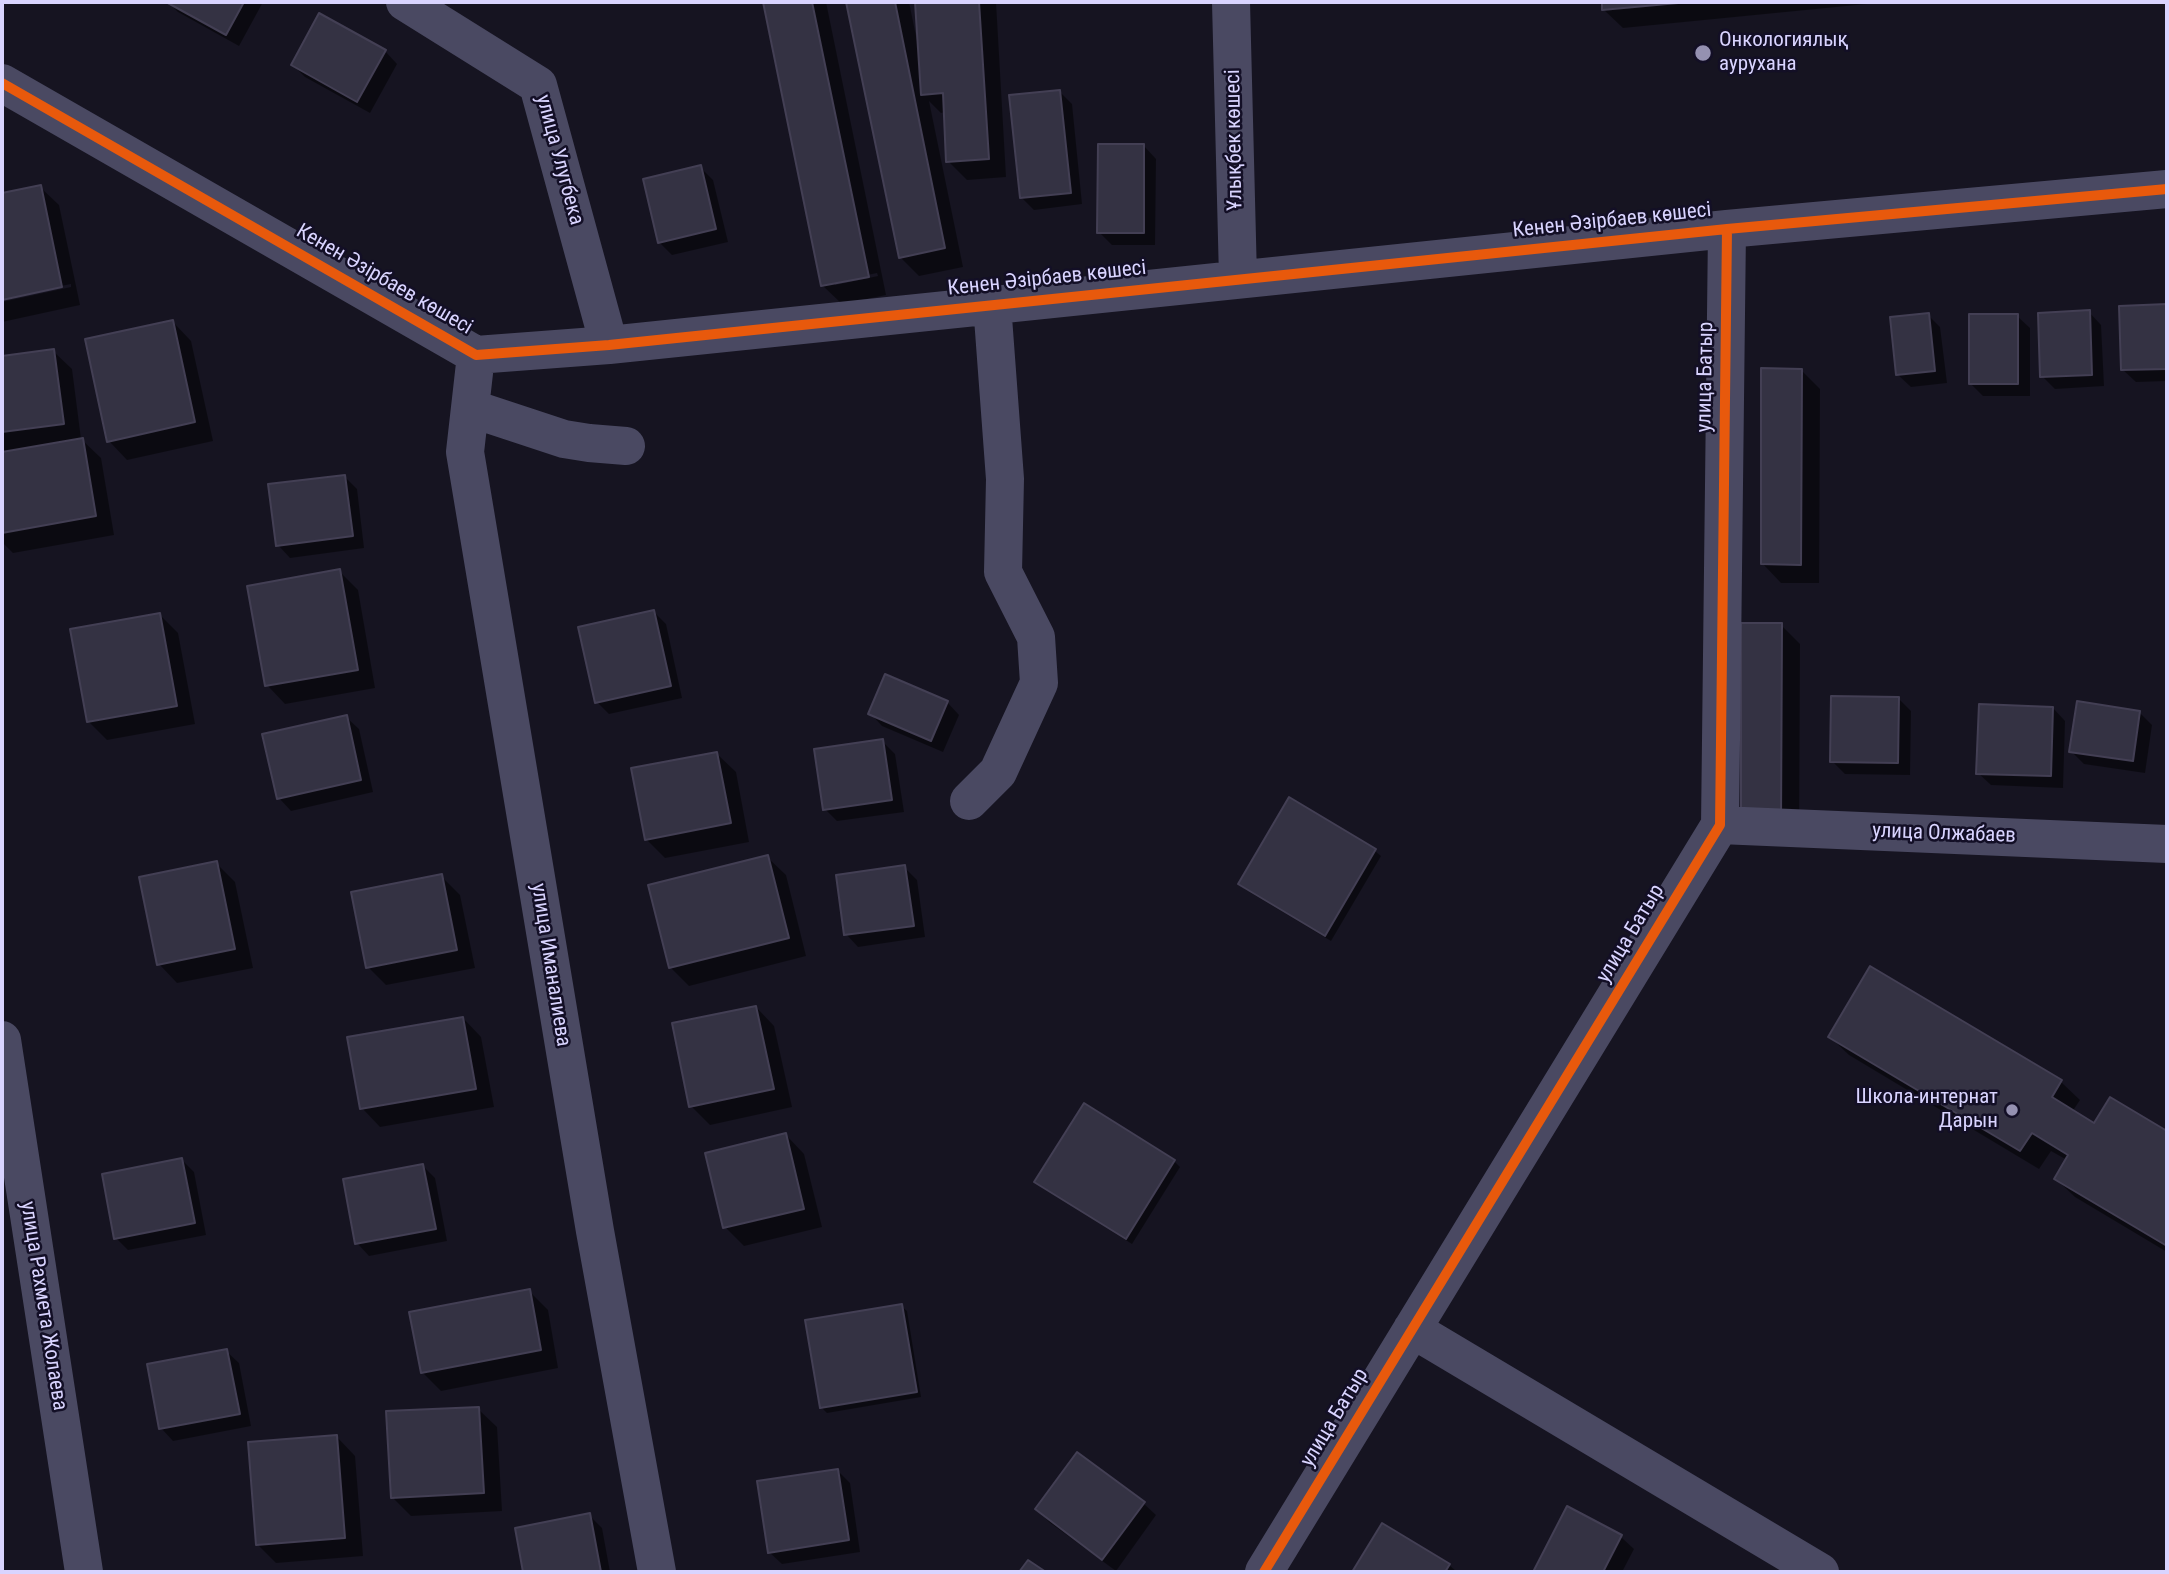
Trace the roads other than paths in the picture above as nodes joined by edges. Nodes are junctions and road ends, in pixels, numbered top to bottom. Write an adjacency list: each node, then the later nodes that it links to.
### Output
1 (405, 2): 8 (street, улица Улугбека)
2 (1231, 2): 6 (street, Ұлықбек көшесі)
3 (2, 83): 9 (street, Кенен Әзірбаев көшесі)
4 (2167, 189): 5 (street, Кенен Әзірбаев көшесі)
5 (1727, 229): 6 (street, Кенен Әзірбаев көшесі); 13 (street, улица Батыр)
6 (1238, 278): 7 (street, Кенен Әзірбаев көшесі)
7 (992, 304): 8 (street, Кенен Әзірбаев көшесі); 12 (street)
8 (610, 345): 9 (street, Кенен Әзірбаев көшесі)
9 (476, 355): 10 (street, улица Иманалиева)
10 (470, 408): 11 (street); 18 (street, улица Иманалиева)
11 (626, 446)
12 (969, 801)
13 (1720, 825): 14 (street, улица Олжабаев); 16 (street, улица Батыр)
14 (2167, 844)
15 (2, 1040): 17 (street, улица Рахмета Жолаева)
16 (1412, 1329): 19 (street, улица Батыр); 20 (street)
17 (84, 1572)
18 (657, 1572)
19 (1264, 1572)
20 (1821, 1572)

